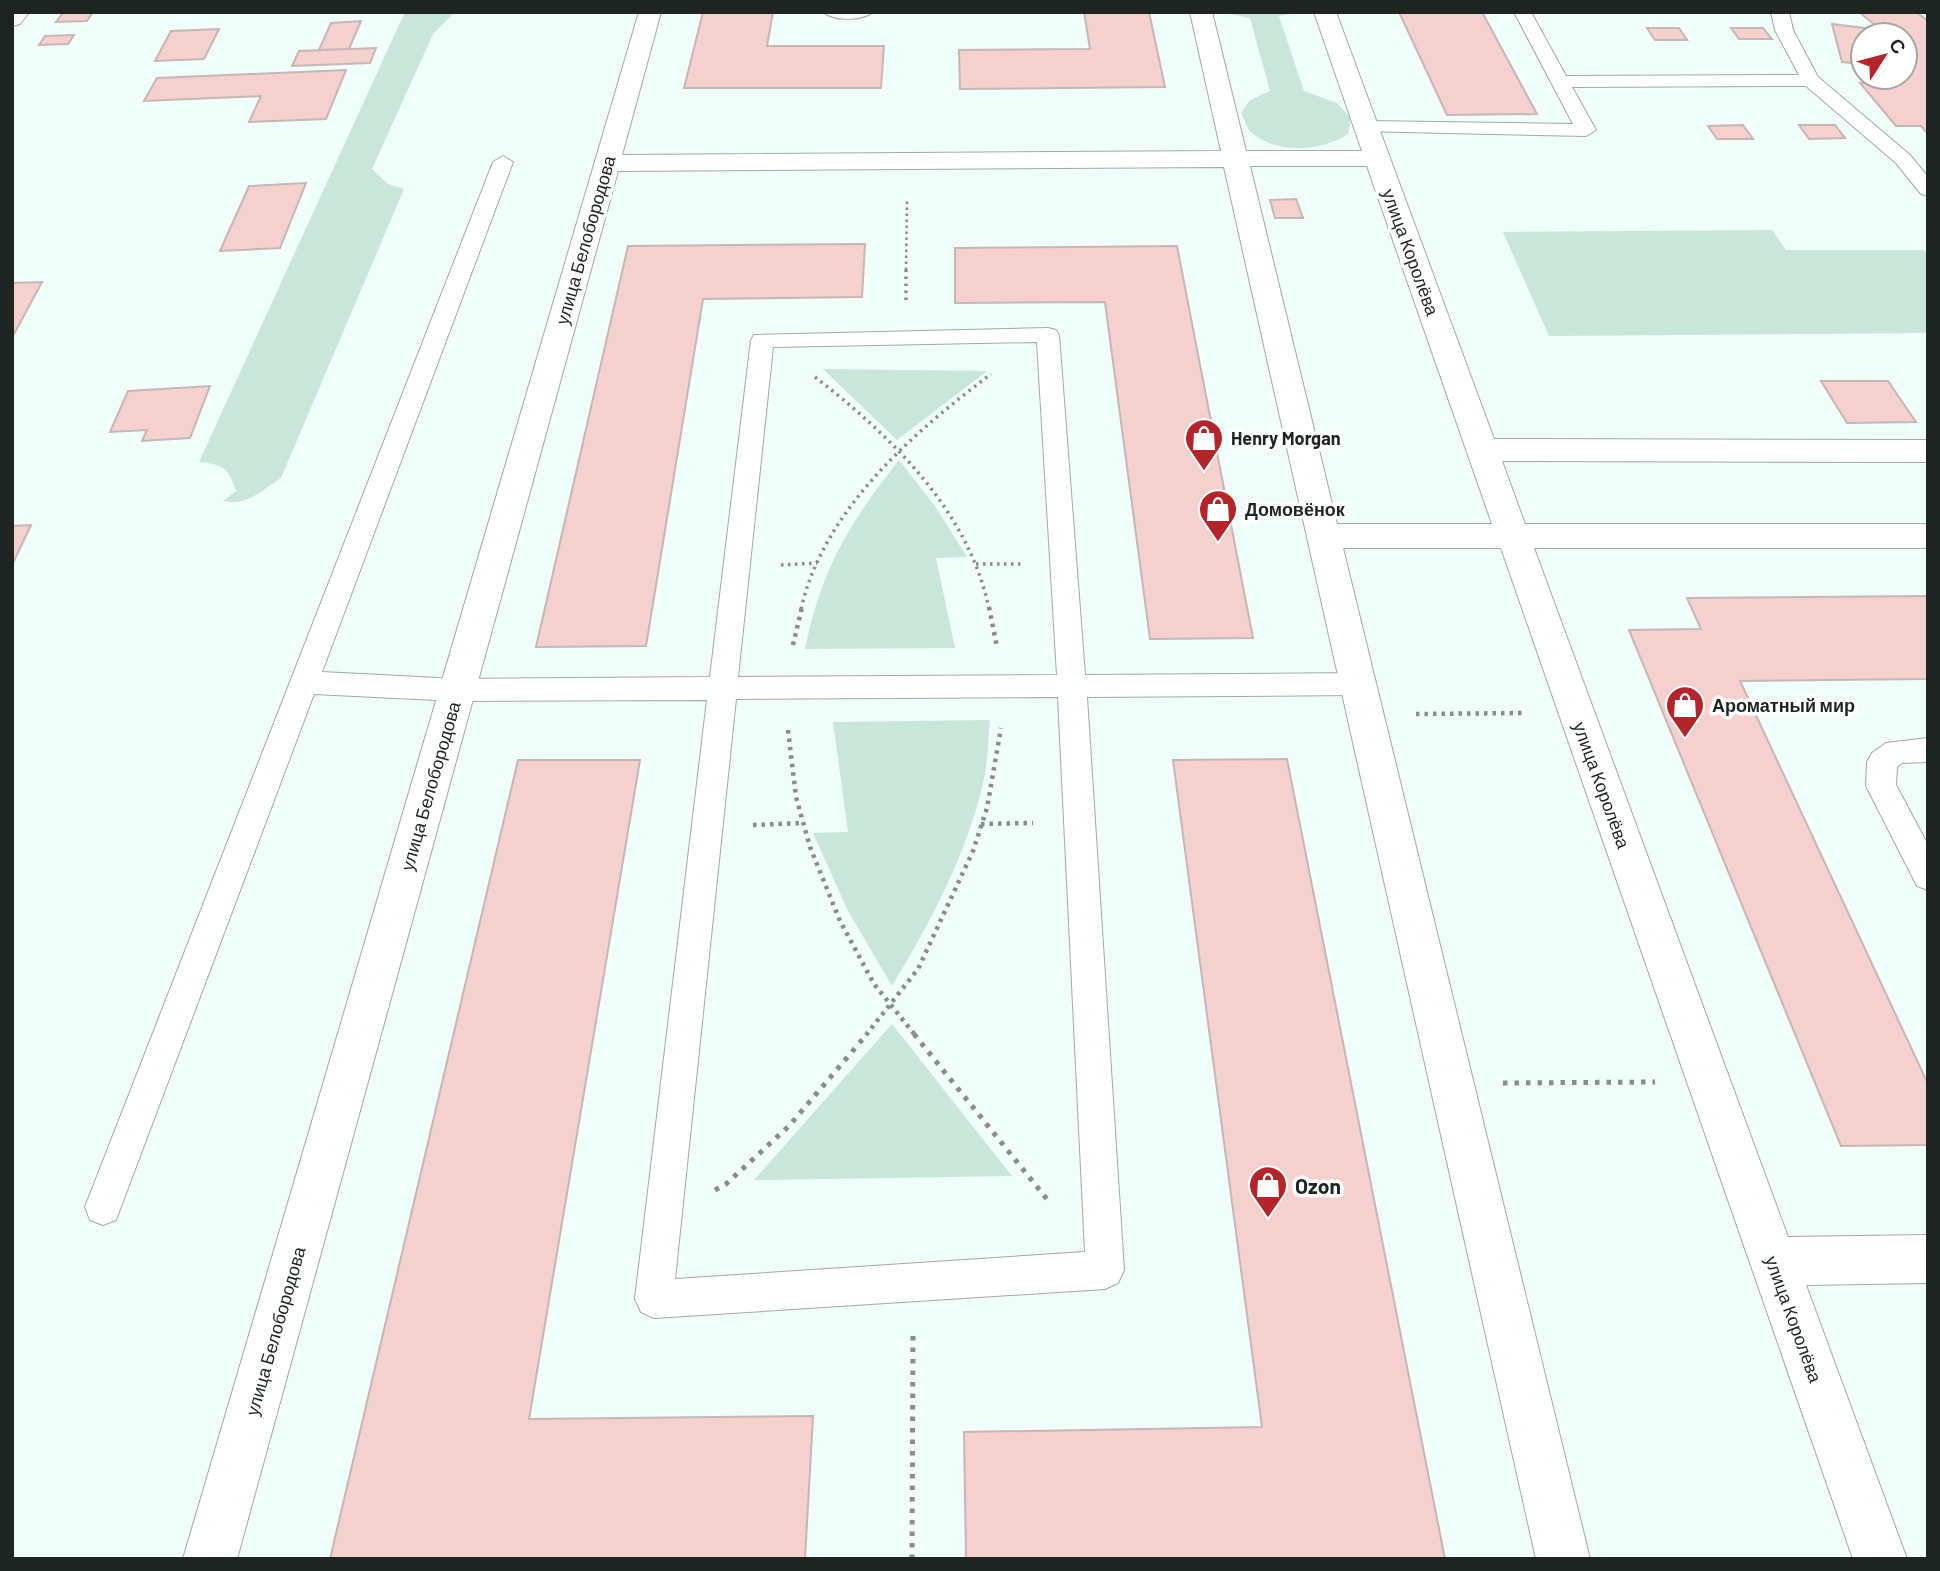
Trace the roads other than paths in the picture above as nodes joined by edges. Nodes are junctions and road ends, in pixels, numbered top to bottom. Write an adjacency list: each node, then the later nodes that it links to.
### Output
1 (18, 12): 9 (street)
2 (650, 12): 16 (street, улица Белобородова)
3 (832, 12): 4 (lane)
4 (864, 12)
5 (1201, 12): 14 (street)
6 (1325, 12): 12 (street, улица Королёва)
7 (1522, 12): 11 (lane)
8 (1780, 12): 10 (lane)
9 (12, 19)
10 (1811, 80): 11 (lane); 17 (lane)
11 (1559, 82): 12 (lane)
12 (1366, 127): 13 (street, улица Королёва)
13 (1377, 158): 14 (street); 18 (street, улица Королёва)
14 (1235, 159): 16 (street); 20 (street)
15 (503, 162): 23 (lane)
16 (607, 163): 26 (street, улица Белобородова)
17 (1928, 190)
18 (1482, 450): 19 (street); 21 (street, улица Королёва)
19 (1928, 451)
20 (1324, 536): 21 (street); 27 (street)
21 (1513, 536): 22 (street); 32 (street, улица Королёва)
22 (1928, 536)
23 (304, 682): 26 (lane); 30 (lane)
24 (721, 686): 25 (lane); 25 (lane); 25 (lane); 26 (lane)
25 (1072, 686): 27 (lane)
26 (457, 690): 33 (street, улица Белобородова)
27 (1362, 700): 34 (street)
28 (1928, 750): 29 (lane)
29 (1928, 876)
30 (103, 1207)
31 (1928, 1259): 32 (street)
32 (1773, 1261): 35 (street, улица Королёва)
33 (210, 1559)
34 (1563, 1559)
35 (1880, 1559)

